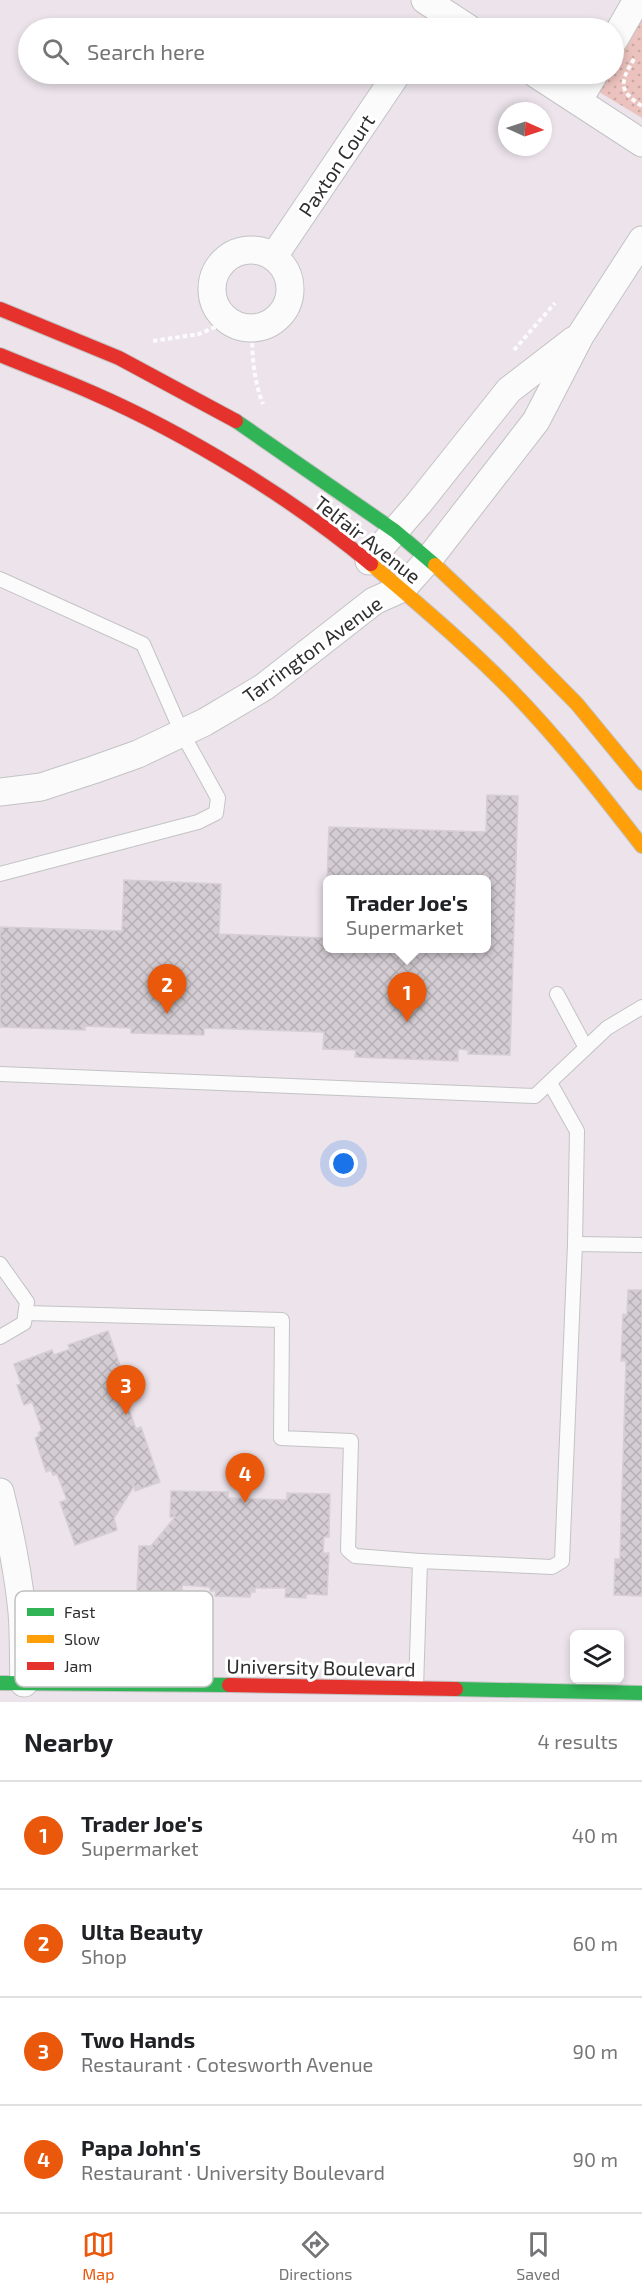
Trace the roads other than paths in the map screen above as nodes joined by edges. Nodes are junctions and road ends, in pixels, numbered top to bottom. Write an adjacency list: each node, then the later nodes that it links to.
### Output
1 (637, 0): 2 (street)
2 (624, 23)
3 (390, 84): 9 (street, Paxton Court)
4 (552, 84): 6 (street)
5 (588, 84): 6 (street)
6 (578, 101): 7 (street)
7 (642, 143)
8 (642, 240): 11 (street, Tarrington Avenue)
9 (274, 256): 9 (street)
10 (0, 309): 13 (street, Telfair Avenue)
11 (580, 336): 13 (street, Tarrington Avenue); 14 (street, Tarrington Avenue)
12 (0, 355): 15 (street, Telfair Avenue)
13 (395, 531): 14 (street, Telfair Avenue); 15 (street, Tarrington Avenue)
14 (429, 559): 17 (street, Tarrington Avenue); 19 (street, Telfair Avenue)
15 (369, 561): 17 (street, Telfair Avenue)
16 (0, 579): 18 (lane)
17 (403, 588): 18 (street, Tarrington Avenue); 21 (street, Telfair Avenue)
18 (182, 733): 20 (street, Tarrington Avenue); 22 (lane)
19 (642, 783)
20 (0, 792)
21 (642, 846)
22 (0, 874)
23 (557, 994): 25 (lane)
24 (642, 1006): 25 (lane)
25 (586, 1048): 27 (lane)
26 (0, 1074): 27 (lane)
27 (550, 1083): 28 (lane)
28 (575, 1244): 29 (lane); 34 (lane)
29 (642, 1245)
30 (0, 1264): 31 (lane)
31 (26, 1312): 32 (lane); 34 (lane)
32 (0, 1337)
33 (0, 1492): 35 (street)
34 (420, 1561): 38 (lane)
35 (19, 1591)
36 (382, 1687): 37 (street, University Boulevard); 38 (street, University Boulevard); 40 (street)
37 (16, 1688)
38 (416, 1688): 39 (street, University Boulevard)
39 (642, 1693)
40 (336, 1702)

